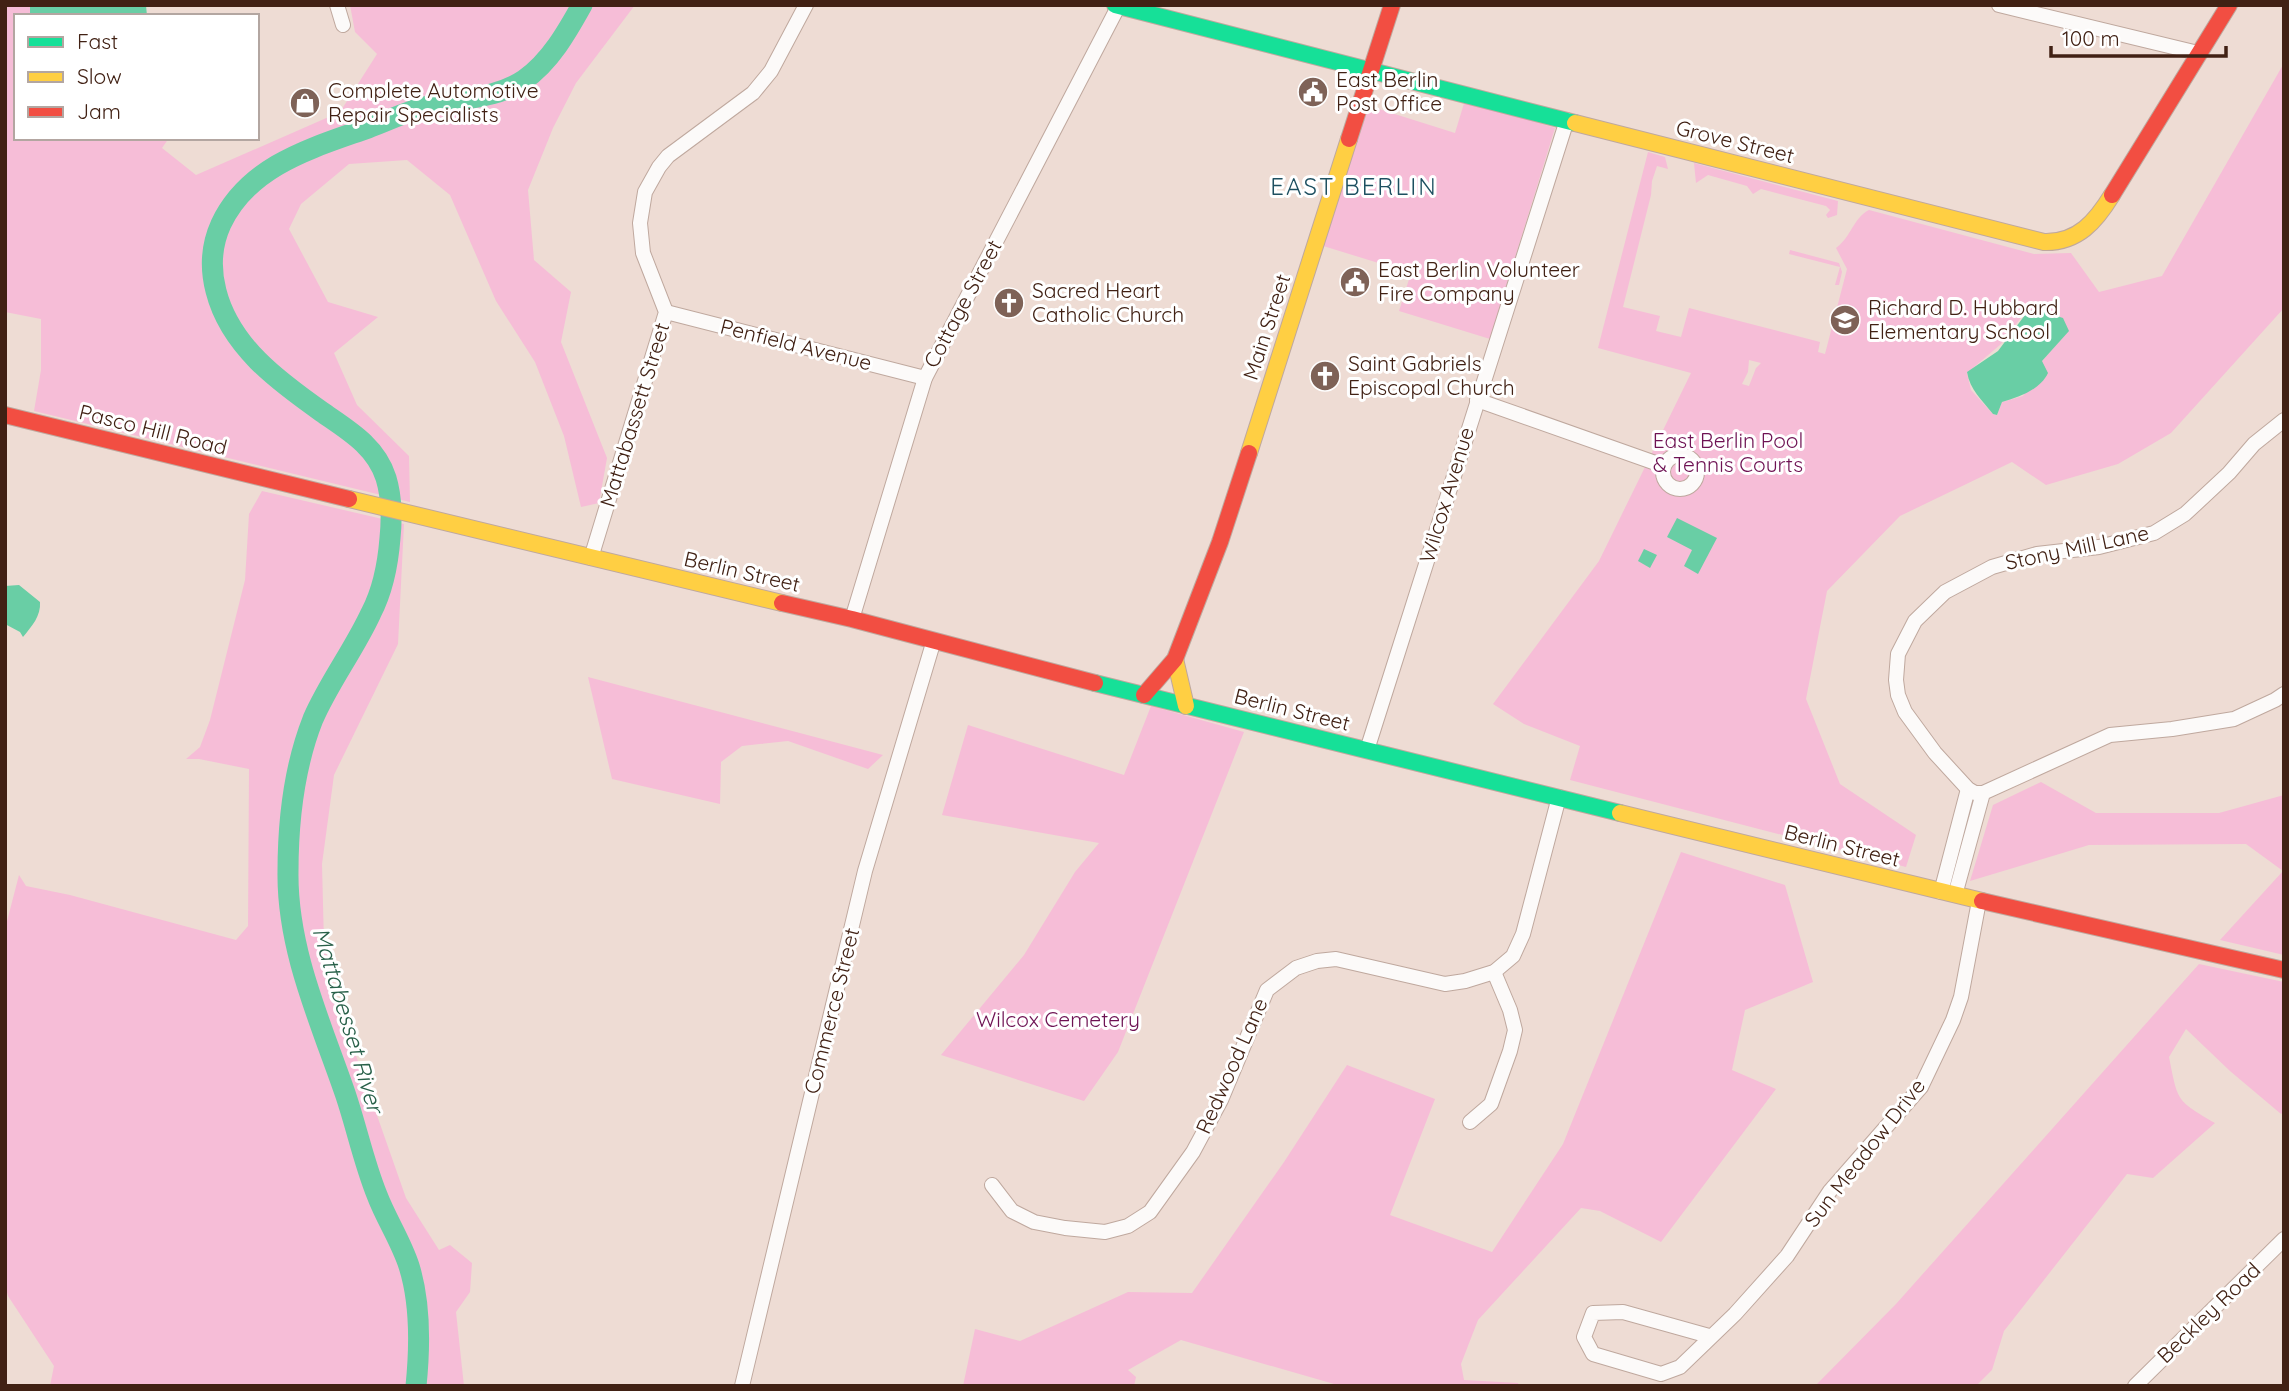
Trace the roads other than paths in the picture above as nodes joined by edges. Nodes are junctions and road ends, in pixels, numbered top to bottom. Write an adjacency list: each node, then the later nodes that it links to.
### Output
1 (337, 5): 7 (street)
2 (806, 5): 11 (street, Mattabassett Street)
3 (1392, 5): 9 (street, Main Street)
4 (1999, 5): 8 (street)
5 (2229, 5): 8 (street, Grove Street)
6 (1116, 6): 9 (street, Grove Street); 12 (street, Cottage Street)
7 (343, 25)
8 (2198, 53): 10 (street, Grove Street)
9 (1372, 70): 10 (street, Grove Street); 21 (street, Main Street)
10 (1567, 120): 13 (street, Wilcox Avenue)
11 (667, 312): 12 (street, Penfield Avenue); 18 (street, Mattabassett Street)
12 (925, 378): 19 (street, Cottage Street)
13 (1476, 400): 16 (street); 25 (street, Wilcox Avenue)
14 (5, 415): 17 (street, Pasco Hill Road)
15 (2284, 420): 26 (street, Stony Mill Lane)
16 (1664, 466)
17 (291, 485): 18 (street, Berlin Street)
18 (591, 558): 19 (street, Berlin Street)
19 (852, 619): 20 (street, Berlin Street)
20 (934, 640): 23 (street, Berlin Street); 37 (street, Commerce Street)
21 (1175, 659): 23 (street, Main Street); 24 (street)
22 (2284, 694): 27 (street)
23 (1144, 695): 24 (street, Berlin Street)
24 (1186, 706): 25 (street, Berlin Street)
25 (1367, 750): 28 (street, Berlin Street)
26 (1968, 789): 27 (street); 29 (street)
27 (1983, 793): 29 (street)
28 (1559, 797): 29 (street, Berlin Street); 32 (street)
29 (1948, 893): 30 (street, Berlin Street)
30 (1979, 901): 31 (street, Berlin Street); 36 (street, Sun Meadow Drive)
31 (2284, 970)
32 (1494, 972): 33 (street); 34 (street, Redwood Lane)
33 (1470, 1122)
34 (992, 1185)
35 (2284, 1239): 38 (street, Beckley Road)
36 (1709, 1336): 36 (street, Sun Meadow Drive)
37 (741, 1386)
38 (2135, 1386)

